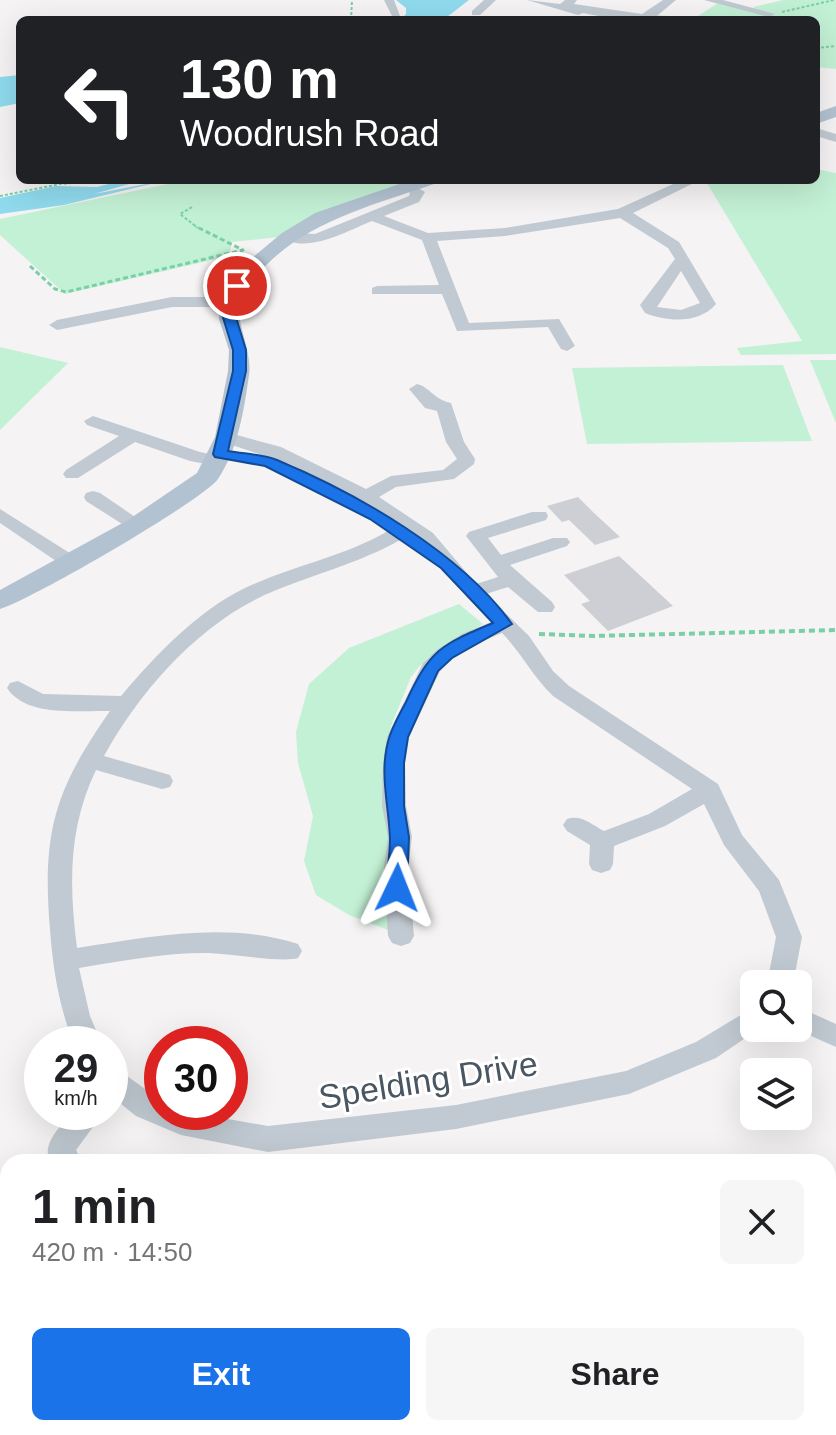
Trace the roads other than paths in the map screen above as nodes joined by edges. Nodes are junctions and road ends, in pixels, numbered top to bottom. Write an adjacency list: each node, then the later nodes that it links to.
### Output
1 (389, 0): 8 (street)
2 (491, 0): 7 (street)
3 (532, 0): 6 (street); 10 (street)
4 (671, 0): 12 (street)
5 (709, 0): 9 (street)
6 (569, 3): 11 (street)
7 (476, 13)
8 (396, 14)
9 (769, 14)
10 (602, 16)
11 (626, 16)
12 (651, 16)
13 (416, 184): 18 (main road)
14 (419, 184): 17 (street)
15 (684, 184): 16 (street)
16 (622, 213): 19 (street); 20 (street)
17 (372, 216): 18 (street); 19 (street)
18 (289, 237): 23 (main road)
19 (428, 237): 21 (street)
20 (682, 260)
21 (448, 289): 22 (street); 25 (street)
22 (377, 291)
23 (229, 302): 24 (street); 29 (main road)
24 (67, 325)
25 (567, 346)
26 (417, 389): 32 (street)
27 (93, 421): 28 (street)
28 (133, 435): 29 (street); 30 (street)
29 (221, 450): 32 (street); 35 (main road)
30 (72, 474)
31 (93, 497): 35 (street)
32 (360, 501): 36 (street)
33 (0, 515): 38 (street)
34 (539, 516): 39 (street)
35 (137, 525): 38 (main road)
36 (406, 528): 41 (street); 46 (street)
37 (560, 542): 39 (street)
38 (69, 561): 42 (main road)
39 (497, 563): 40 (street)
40 (511, 580): 41 (street); 43 (street)
41 (472, 592): 44 (street)
42 (0, 601)
43 (545, 607)
44 (504, 624): 49 (street); 51 (street)
45 (18, 688): 46 (street)
46 (128, 704): 47 (street)
47 (90, 760): 48 (street); 53 (street)
48 (162, 781)
49 (710, 790): 50 (street); 54 (street)
50 (575, 825)
51 (401, 936)
52 (289, 951): 53 (street)
53 (64, 960): 56 (street)
54 (783, 970)
55 (812, 1025): 58 (street)
56 (80, 1026)
57 (740, 1027): 59 (street, Spelding Drive)
58 (836, 1036)
59 (128, 1095)
60 (75, 1130): 61 (street)
61 (61, 1154)

